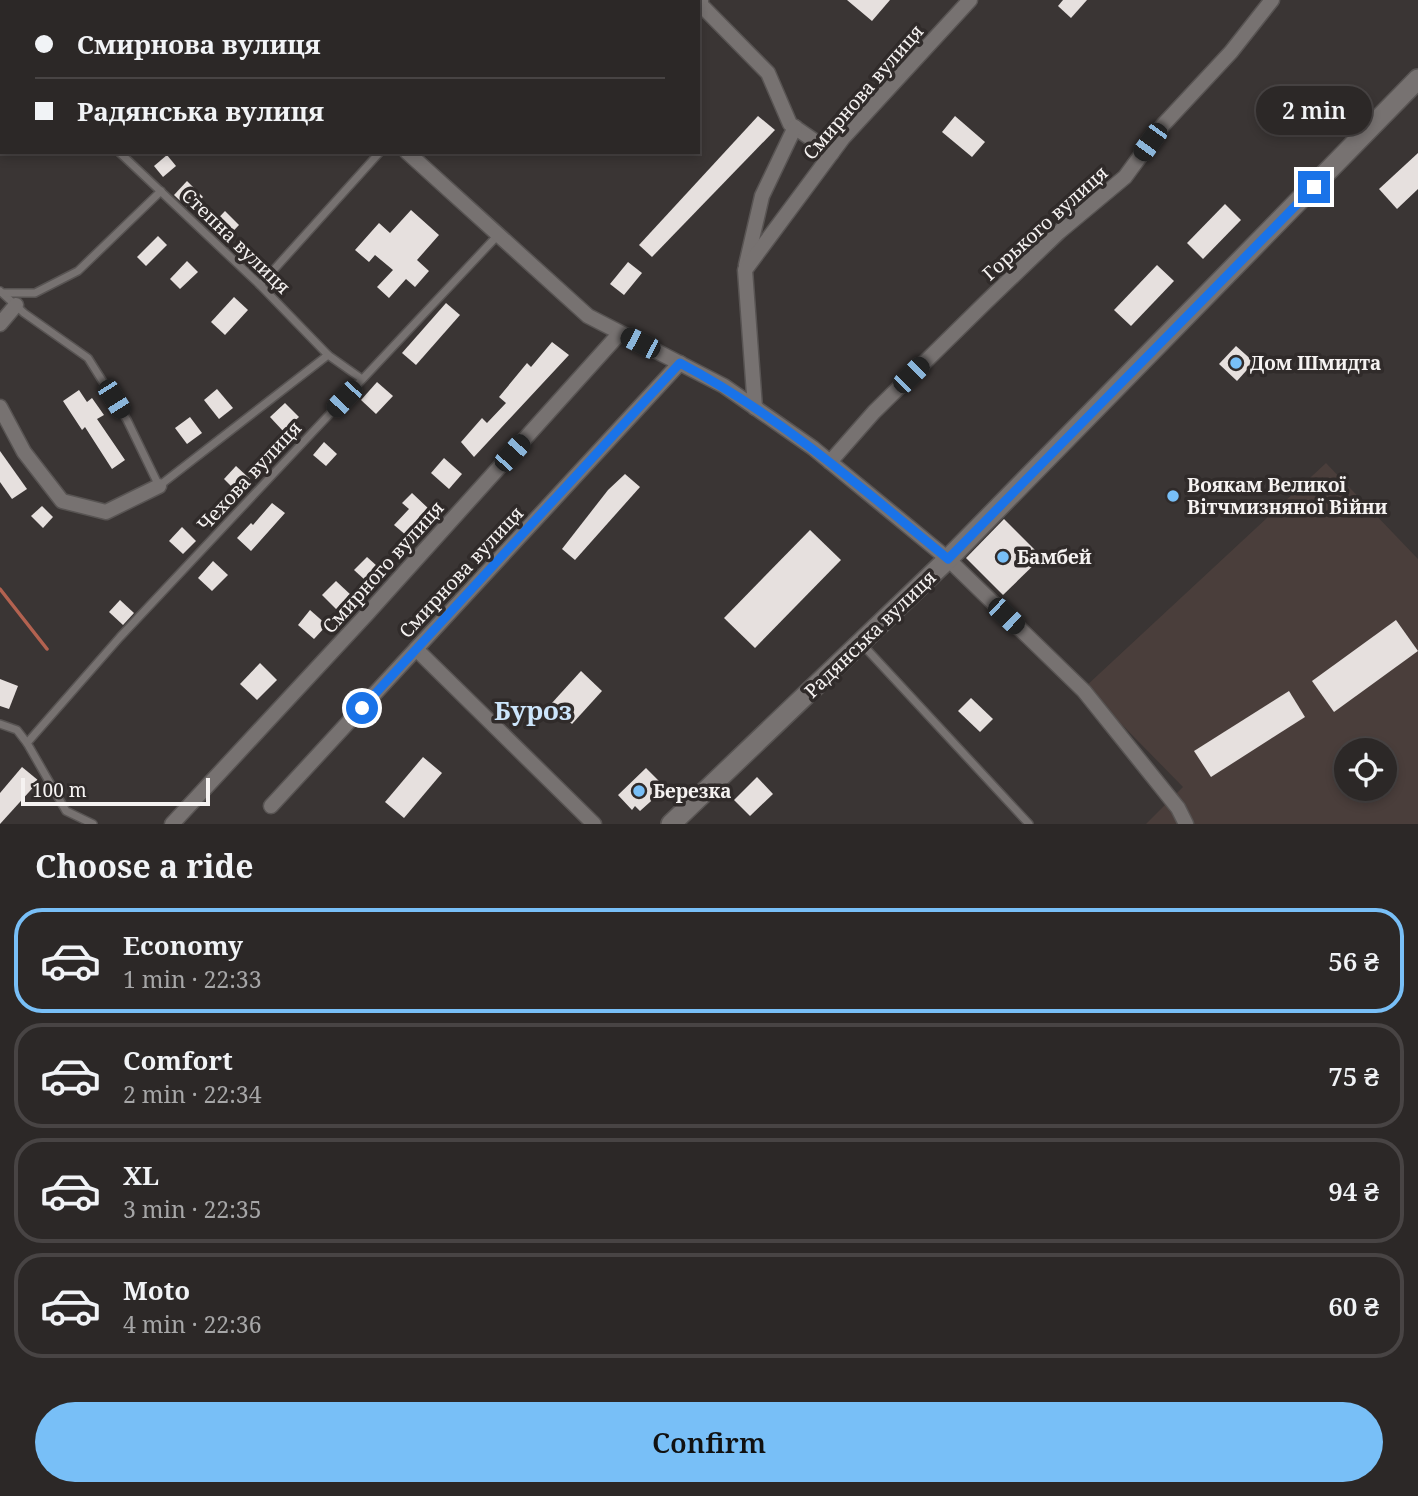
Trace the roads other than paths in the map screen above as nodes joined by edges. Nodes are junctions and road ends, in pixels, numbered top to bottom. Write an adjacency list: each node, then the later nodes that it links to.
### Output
1 (970, 0): 6 (street, Смирнова вулиця)
2 (1272, 0): 23 (street, Горького вулиця)
3 (700, 3): 5 (street)
4 (1418, 79): 25 (street, Радянська вулиця)
5 (795, 127): 6 (street); 12 (street)
6 (832, 153): 12 (street, Смирнова вулиця)
7 (121, 154): 10 (lane, Степна вулиця)
8 (378, 154): 13 (lane)
9 (409, 154): 11 (street)
10 (161, 191): 13 (lane, Степна вулиця); 14 (lane)
11 (498, 234): 17 (street); 20 (lane, Чехова вулиця)
12 (745, 270): 22 (street)
13 (260, 285): 18 (lane, Степна вулиця)
14 (1, 292): 15 (lane)
15 (16, 305): 16 (street); 24 (lane)
16 (0, 324)
17 (620, 332): 19 (street); 32 (street, Смирного вулиця)
18 (328, 355): 20 (lane, Степна вулиця); 24 (lane)
19 (680, 363): 22 (street); 27 (street, Смирнова вулиця)
20 (362, 379): 29 (lane, Чехова вулиця)
21 (0, 407): 24 (street)
22 (755, 408): 23 (street)
23 (830, 462): 25 (street)
24 (159, 486)
25 (948, 559): 26 (street, Радянська вулиця); 36 (street)
26 (861, 643): 34 (street, Радянська вулиця); 35 (lane)
27 (416, 649): 30 (street, Смирнова вулиця); 33 (street)
28 (0, 724): 29 (lane)
29 (27, 743): 31 (lane)
30 (271, 807)
31 (93, 824)
32 (172, 824)
33 (594, 824)
34 (671, 824)
35 (1029, 824)
36 (1186, 824)

